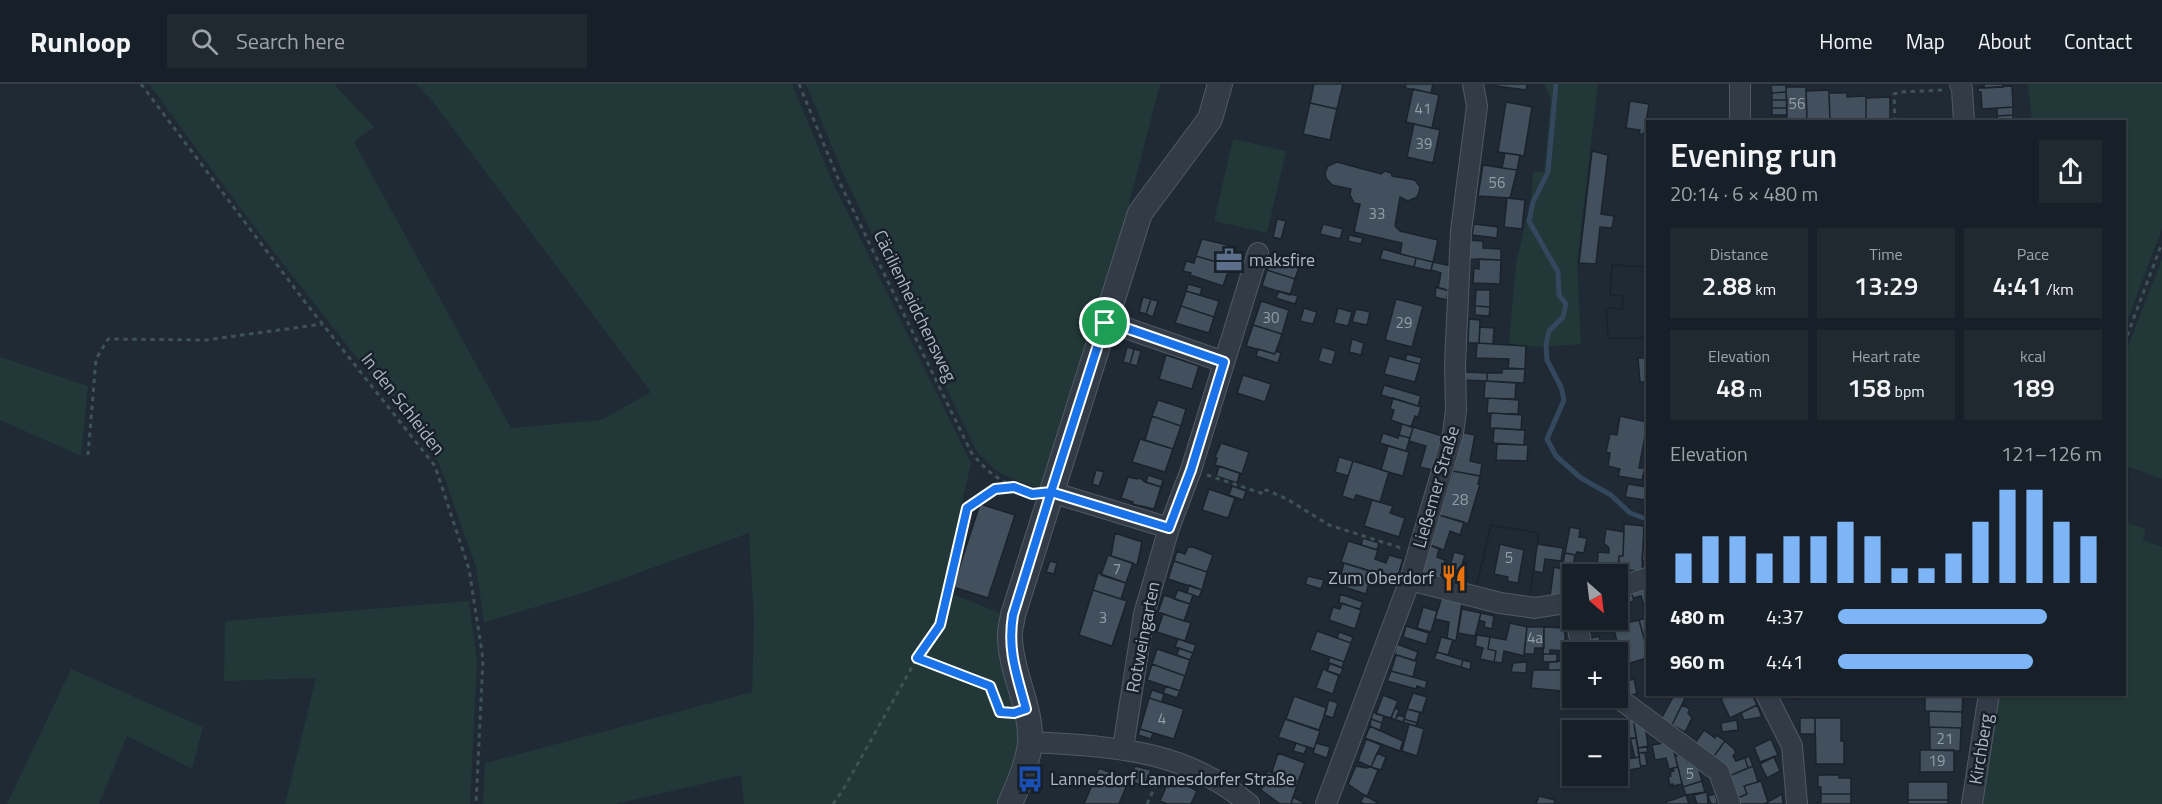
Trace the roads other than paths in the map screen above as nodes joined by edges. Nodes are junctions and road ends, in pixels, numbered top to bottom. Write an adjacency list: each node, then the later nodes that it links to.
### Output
1 (1220, 84): 8 (street)
2 (1473, 84): 13 (street, Ließemer Straße)
3 (1740, 84): 5 (street)
4 (1960, 84): 6 (street)
5 (1740, 120)
6 (1964, 120)
7 (1258, 253): 9 (street, Rotweingarten)
8 (1105, 323): 9 (street); 10 (street)
9 (1224, 362): 11 (street, Rotweingarten)
10 (1051, 492): 11 (street); 19 (street)
11 (1169, 528): 20 (street, Rotweingarten)
12 (1646, 578): 14 (street)
13 (1410, 580): 15 (street); 23 (street, Ließemer Straße)
14 (1628, 584)
15 (1562, 604)
16 (1767, 696): 25 (street)
17 (1989, 696): 26 (street, Kirchberg)
18 (1628, 705): 24 (street)
19 (1030, 742): 20 (street); 21 (street)
20 (1123, 748): 22 (street)
21 (1010, 804)
22 (1250, 804)
23 (1326, 804)
24 (1730, 804)
25 (1797, 804)
26 (1972, 804)

